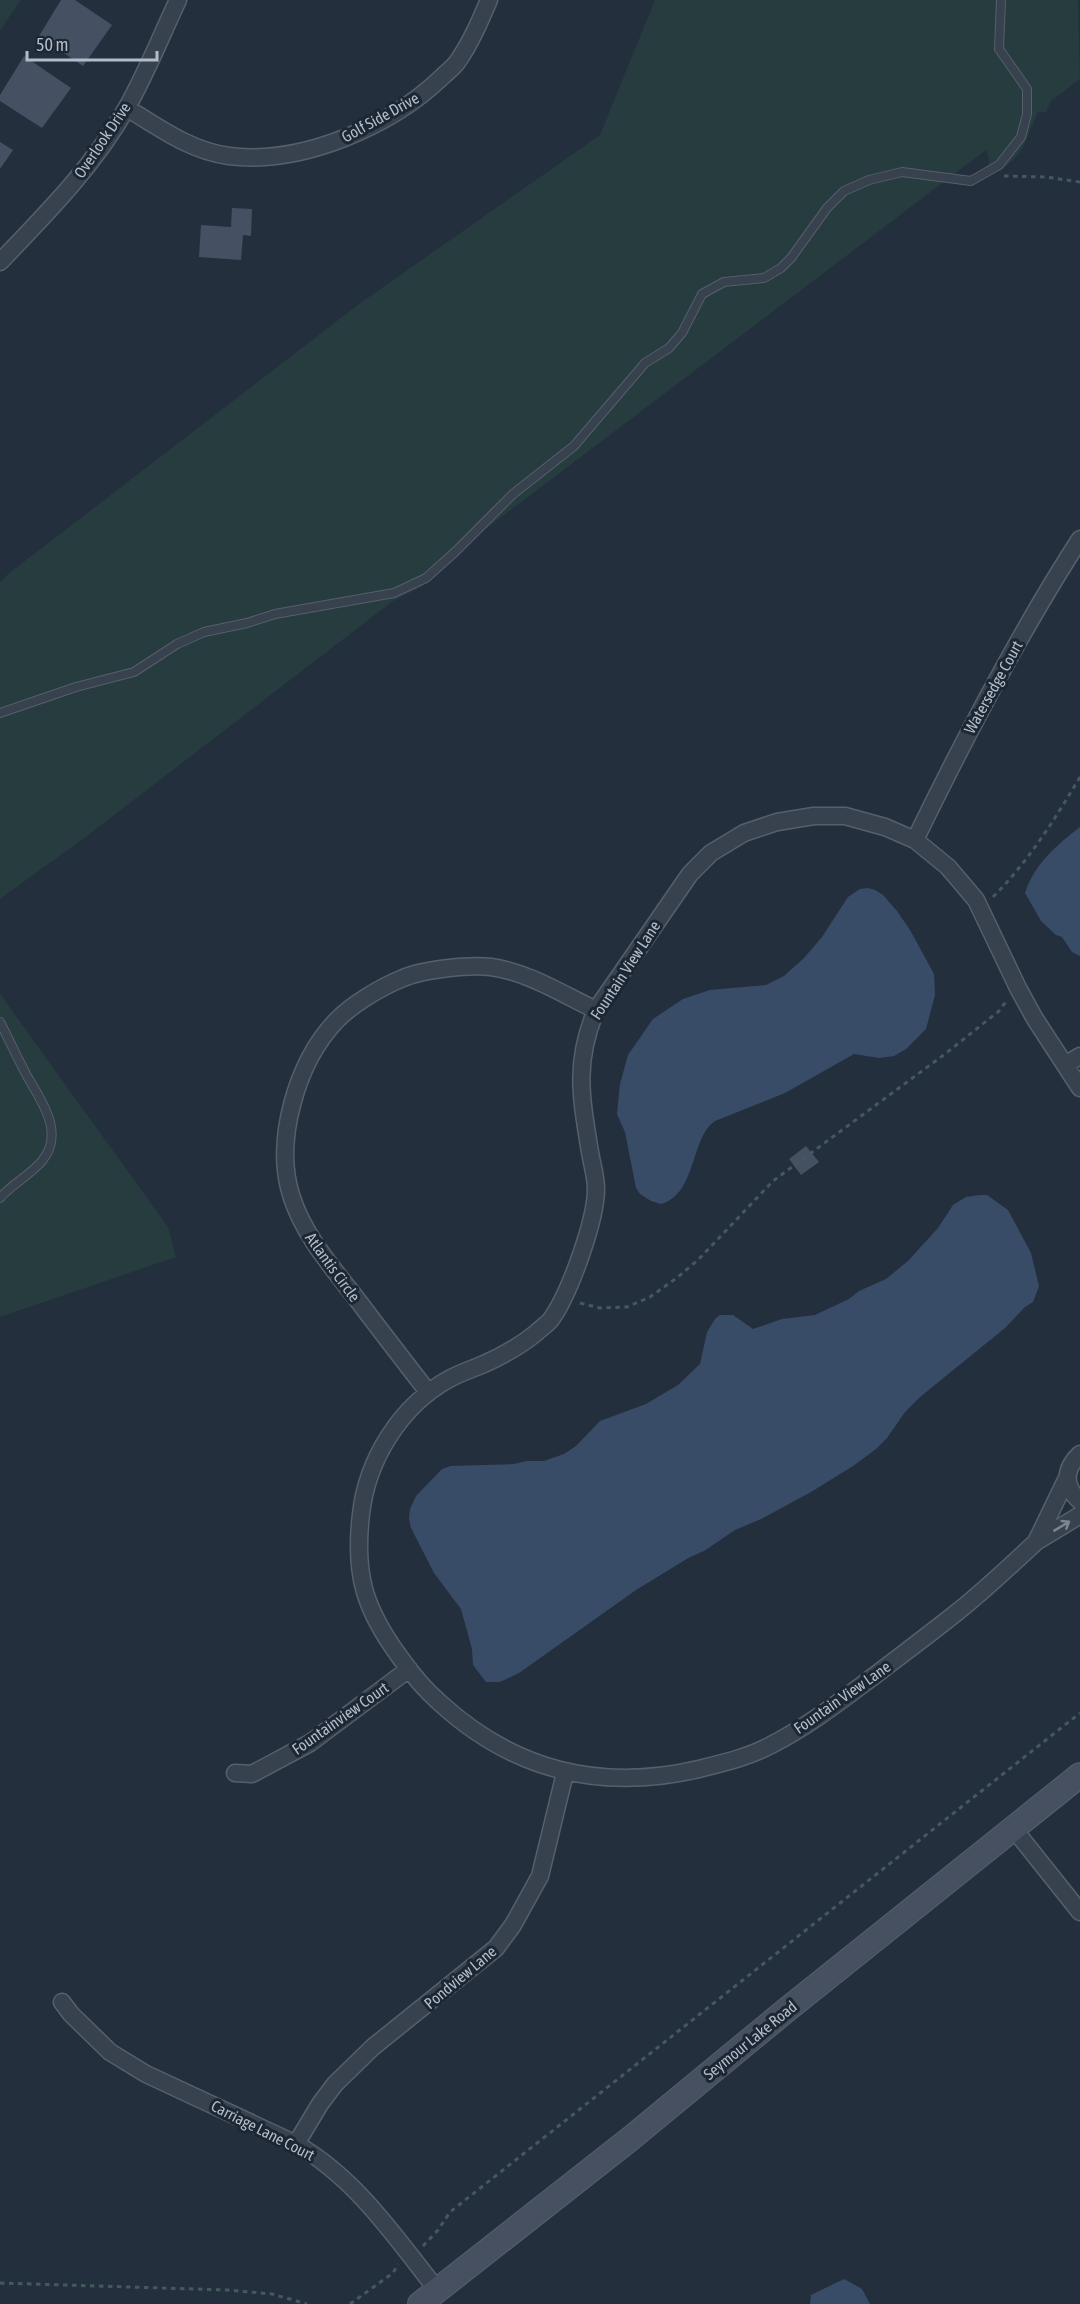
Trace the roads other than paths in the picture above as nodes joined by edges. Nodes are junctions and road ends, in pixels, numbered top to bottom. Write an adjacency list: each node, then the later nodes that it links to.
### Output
1 (178, 0): 4 (street, Overlook Drive)
2 (489, 0): 4 (street, Golf Side Drive)
3 (1001, 0): 7 (lane)
4 (126, 108): 5 (street, Overlook Drive)
5 (0, 262)
6 (1080, 539): 8 (street, Watersedge Court)
7 (0, 713)
8 (915, 840): 9 (street, Fountain View Lane); 12 (street, Fountain View Lane)
9 (596, 1010): 15 (street, Fountain View Lane); 15 (street, Atlantis Circle)
10 (0, 1023): 14 (lane)
11 (1080, 1056): 12 (street)
12 (1065, 1065): 13 (street, Fountain View Lane)
13 (1080, 1088)
14 (0, 1198)
15 (428, 1392): 21 (street, Fountain View Lane)
16 (1080, 1454): 17 (street, Fountain View Lane)
17 (1066, 1480): 18 (street); 20 (street, Fountain View Lane)
18 (1080, 1502)
19 (1080, 1515): 20 (street, Fountain View Lane, one-way to 19)
20 (1036, 1542): 23 (street, Fountain View Lane)
21 (409, 1669): 22 (street, Fountainview Court); 23 (street, Fountain View Lane)
22 (235, 1773)
23 (565, 1773): 28 (street, Pondview Lane)
24 (1080, 1775): 25 (street, Seymour Lake Road)
25 (1013, 1828): 26 (street); 29 (street, Seymour Lake Road)
26 (1080, 1912)
27 (62, 2002): 28 (street, Carriage Lane Court)
28 (296, 2144): 29 (street, Carriage Lane Court)
29 (429, 2297)

